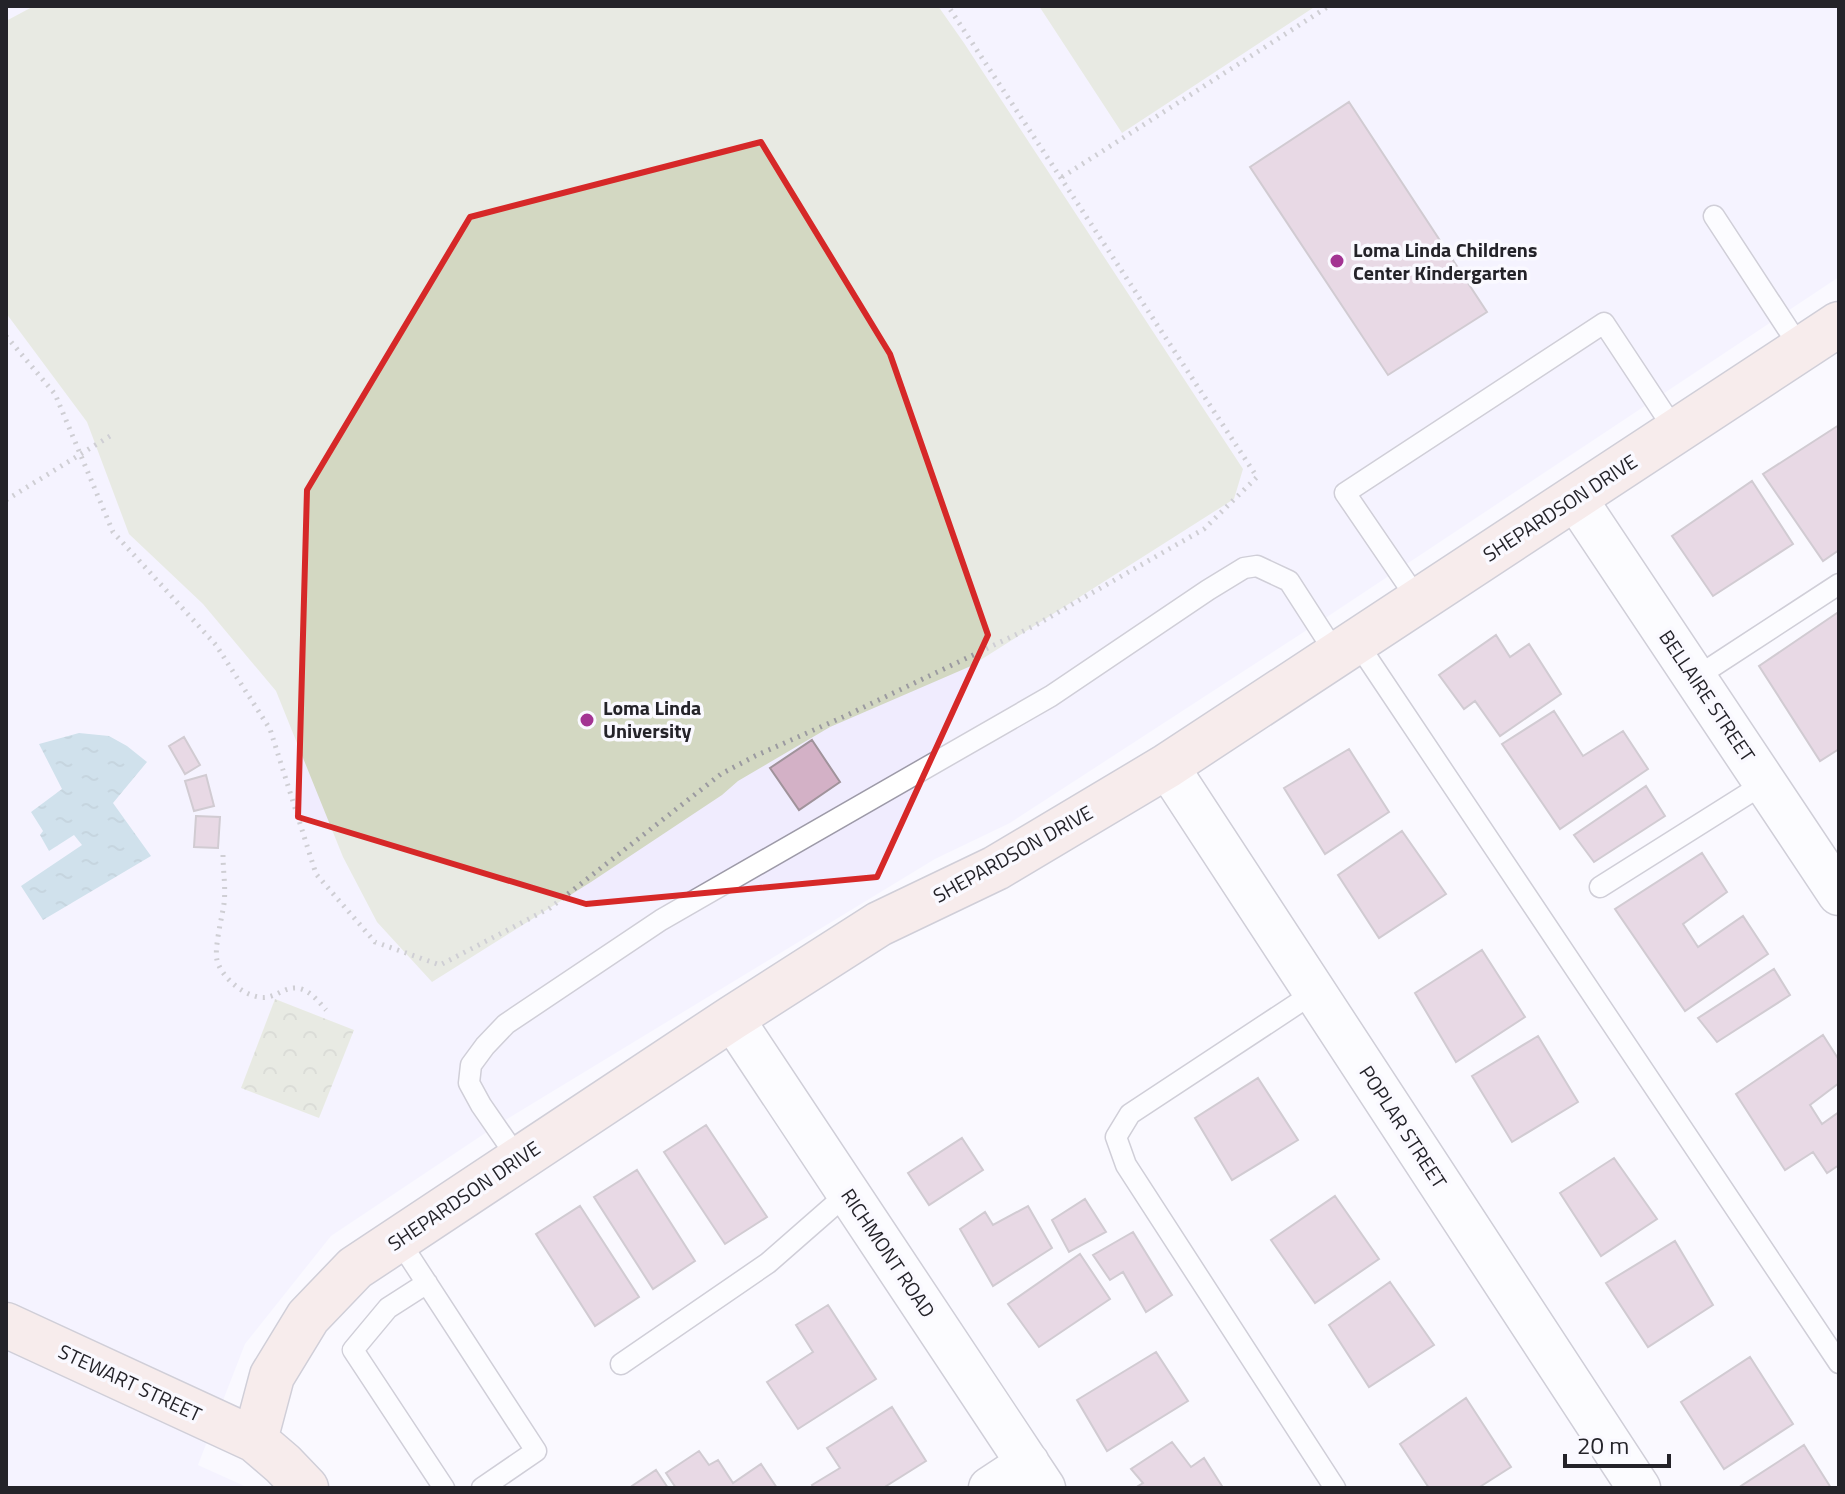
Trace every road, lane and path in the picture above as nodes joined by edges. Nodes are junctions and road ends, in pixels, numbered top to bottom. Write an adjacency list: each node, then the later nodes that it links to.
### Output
1 (948, 6): 3 (path)
2 (1329, 6): 3 (path)
3 (1062, 177): 10 (path)
4 (1714, 216): 7 (lane)
5 (1839, 324): 7 (street, SHEPARDSON DRIVE)
6 (6, 336): 10 (path)
7 (1801, 349): 8 (street, SHEPARDSON DRIVE)
8 (1676, 432): 11 (street, SHEPARDSON DRIVE); 14 (lane)
9 (115, 433): 10 (path)
10 (81, 454): 12 (path)
11 (1575, 498): 14 (street, SHEPARDSON DRIVE); 16 (street, BELLAIRE STREET)
12 (6, 500)
13 (1839, 584): 16 (lane)
14 (1418, 600): 15 (street, SHEPARDSON DRIVE)
15 (1346, 648): 17 (street, SHEPARDSON DRIVE); 25 (lane); 30 (lane)
16 (1695, 678): 18 (street, BELLAIRE STREET)
17 (1167, 766): 22 (street, POPLAR STREET); 24 (street, SHEPARDSON DRIVE)
18 (1765, 783): 20 (street, BELLAIRE STREET); 21 (lane)
19 (223, 855): 23 (path)
20 (1832, 869)
21 (1600, 887)
22 (1315, 992): 38 (lane); 39 (street, POPLAR STREET)
23 (326, 1010)
24 (732, 1018): 25 (street, SHEPARDSON DRIVE); 26 (street, RICHMONT ROAD)
25 (519, 1160): 27 (street, SHEPARDSON DRIVE)
26 (848, 1193): 31 (lane); 33 (street, RICHMONT ROAD)
27 (398, 1239): 28 (lane); 32 (street, SHEPARDSON DRIVE)
28 (427, 1283): 35 (lane); 36 (lane)
29 (6, 1325): 32 (street, STEWART STREET)
30 (1839, 1363)
31 (621, 1364)
32 (255, 1440): 34 (street, STEWART STREET)
33 (1036, 1476): 37 (street)
34 (306, 1488)
35 (444, 1488)
36 (482, 1488)
37 (990, 1488)
38 (1335, 1488)
39 (1639, 1488)

